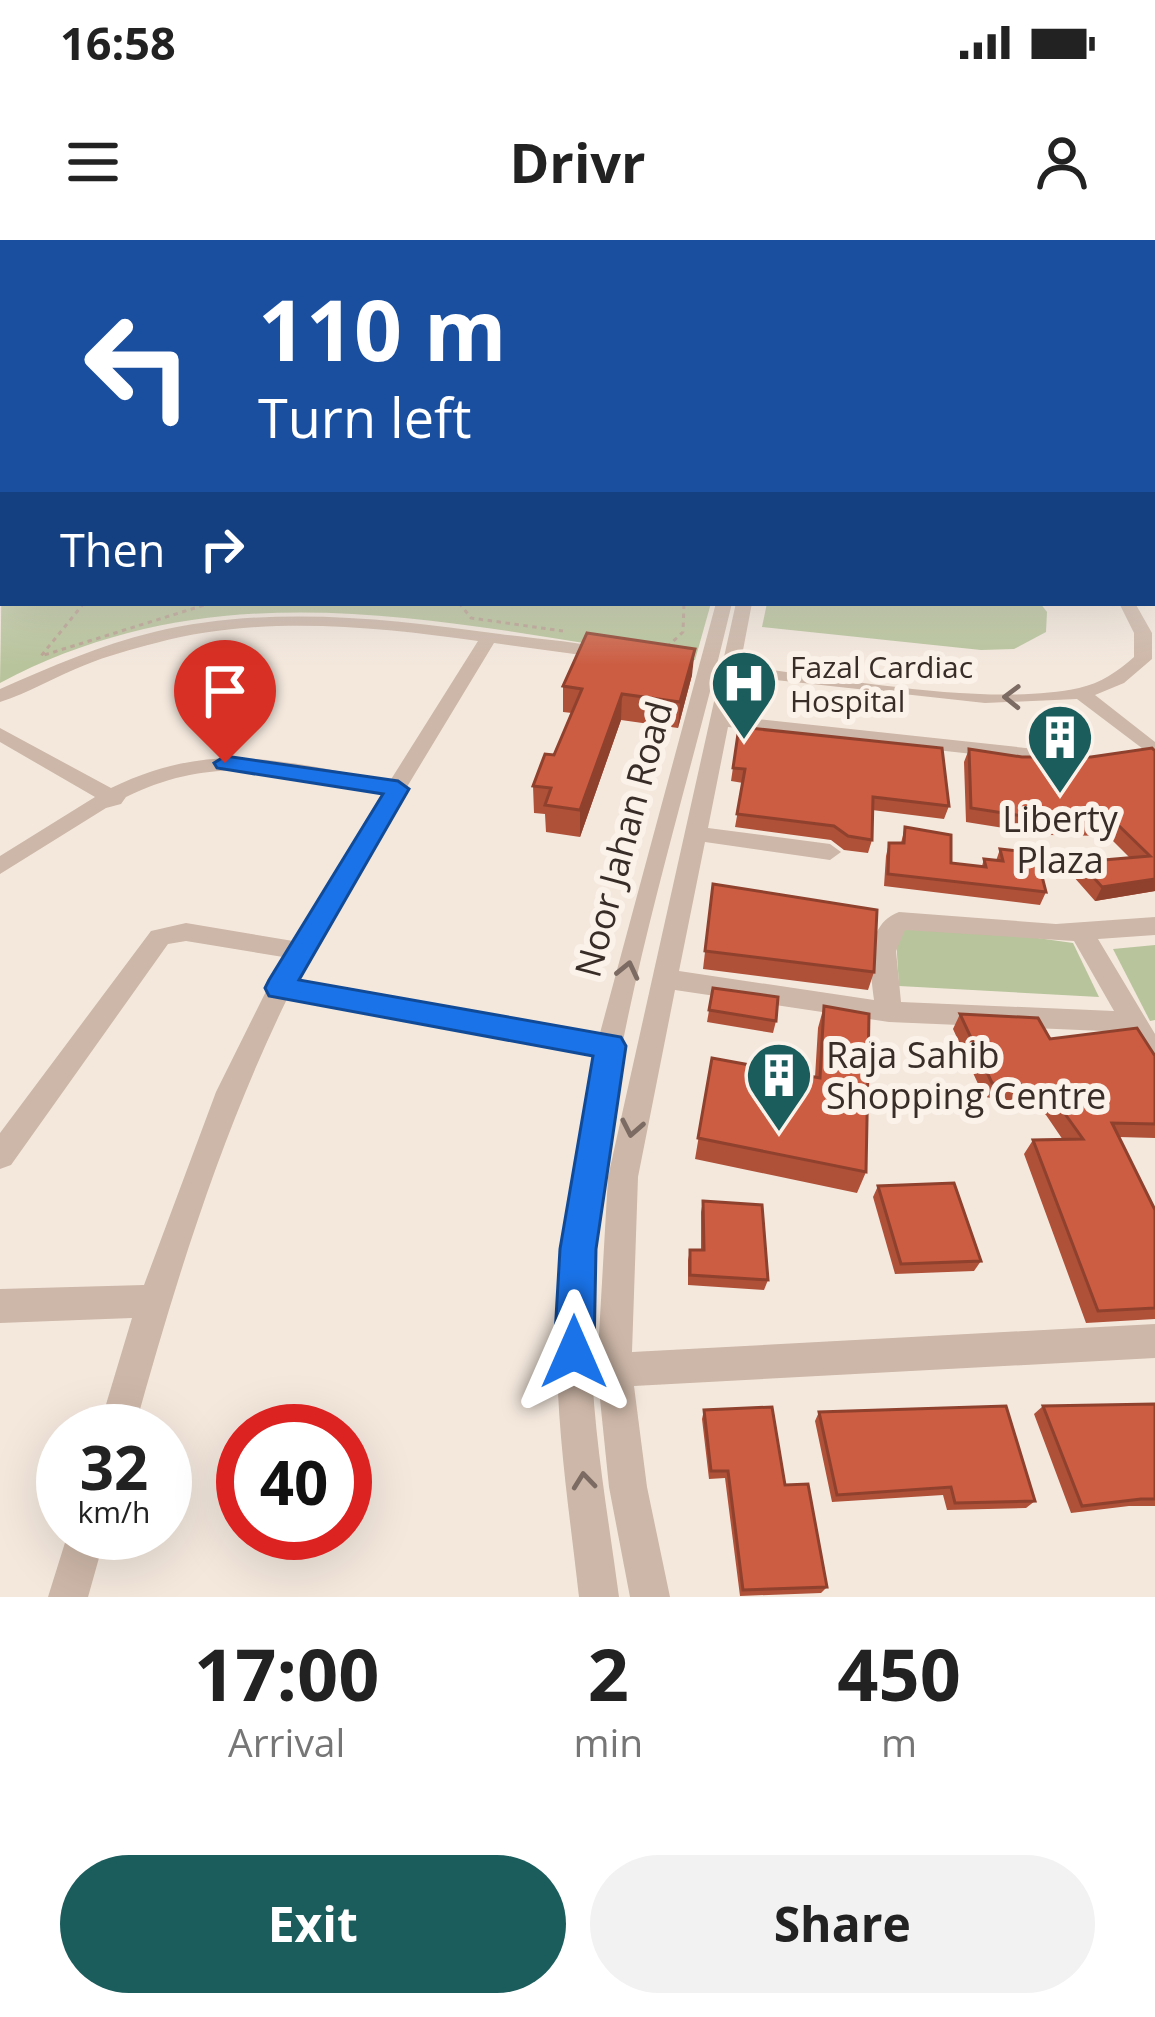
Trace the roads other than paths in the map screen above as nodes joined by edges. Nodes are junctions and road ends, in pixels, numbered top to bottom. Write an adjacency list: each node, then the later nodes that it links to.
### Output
1 (723, 606): 6 (street, Noor Jahan Road)
2 (742, 606): 6 (street, Noor Jahan Road)
3 (1129, 606): 7 (street)
4 (488, 638): 5 (street); 8 (street); 12 (street)
5 (643, 658)
6 (708, 667): 7 (street, one-way to 6); 9 (street, Noor Jahan Road); 24 (street, Noor Jahan Road, one-way to 6)
7 (1081, 693): 11 (street)
8 (0, 695)
9 (718, 720): 11 (street); 14 (street, Noor Jahan Road)
10 (0, 734): 13 (street)
11 (1154, 750)
12 (398, 789): 13 (street); 19 (street)
13 (114, 799): 16 (street)
14 (695, 833): 15 (street); 20 (street, Noor Jahan Road)
15 (830, 852)
16 (0, 866)
17 (1155, 926): 18 (street)
18 (1082, 933): 22 (street); 23 (street)
19 (300, 951): 21 (street); 26 (street)
20 (662, 978): 22 (street); 30 (street, Noor Jahan Road, one-way to 30)
21 (279, 988): 24 (street); 27 (street)
22 (889, 1012): 23 (street)
23 (1132, 1022): 25 (street)
24 (610, 1046): 34 (street, Noor Jahan Road, one-way to 24)
25 (1155, 1058)
26 (0, 1156)
27 (153, 1301): 28 (street); 31 (street)
28 (0, 1306)
29 (1155, 1341): 30 (street)
30 (614, 1370): 35 (street, Noor Jahan Road)
31 (124, 1404)
32 (78, 1560): 33 (street)
33 (68, 1597)
34 (599, 1597)
35 (650, 1597)

